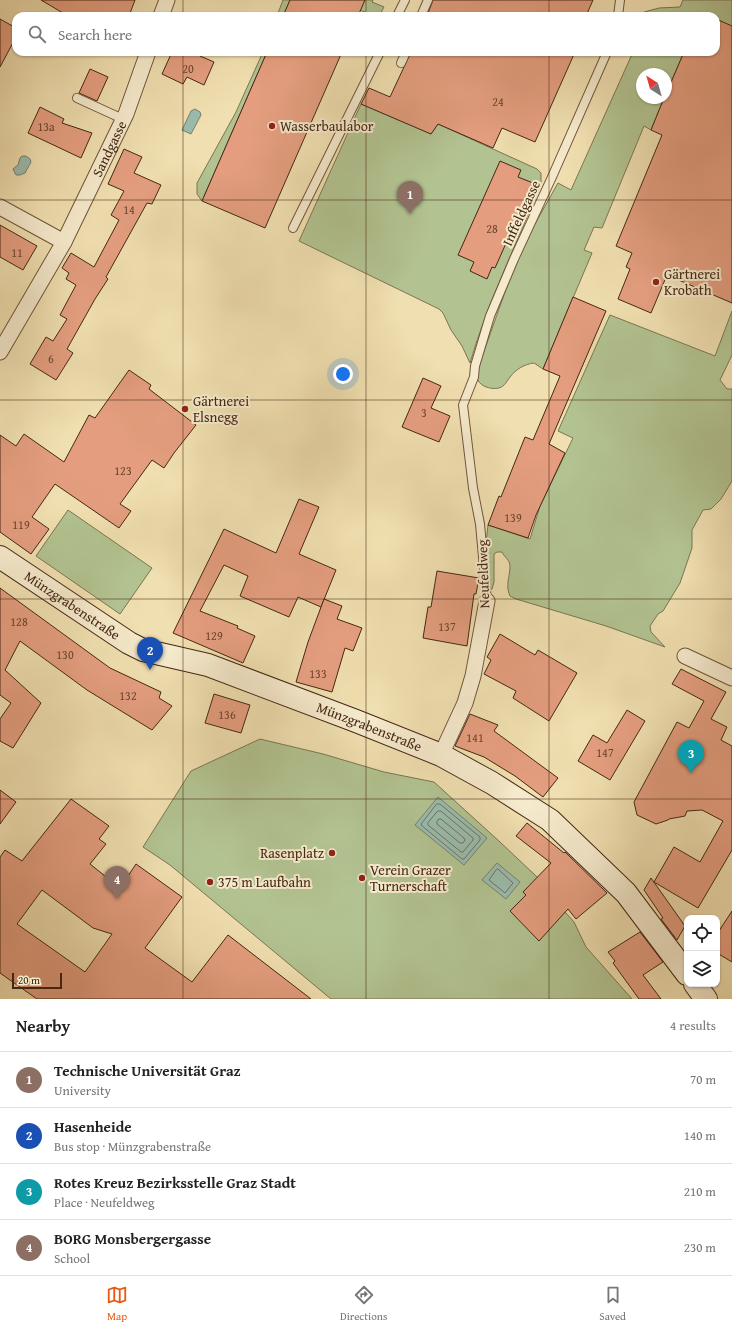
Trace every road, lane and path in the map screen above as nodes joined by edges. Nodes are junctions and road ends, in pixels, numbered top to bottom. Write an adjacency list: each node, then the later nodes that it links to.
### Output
1 (167, 0): 5 (street)
2 (405, 0): 6 (lane)
3 (428, 0): 7 (lane)
4 (620, 0): 8 (lane)
5 (162, 12)
6 (399, 12)
7 (423, 12)
8 (618, 12)
9 (147, 56): 15 (street, Sandgasse)
10 (378, 56): 17 (lane)
11 (404, 56): 13 (lane)
12 (605, 56): 20 (lane, Inffeldgasse)
13 (401, 63)
14 (77, 98): 15 (lane)
15 (123, 119): 18 (street, Sandgasse)
16 (0, 207): 18 (street)
17 (293, 228)
18 (64, 242): 19 (street, Sandgasse)
19 (0, 352)
20 (469, 388): 22 (lane, Neufeldweg)
21 (0, 557): 25 (main road, Münzgrabenstraße)
22 (487, 601): 25 (street, Neufeldweg)
23 (684, 656): 24 (street)
24 (732, 678)
25 (441, 754): 26 (main road, Münzgrabenstraße)
26 (684, 970)
27 (697, 987): 28 (main road)
28 (706, 999)

